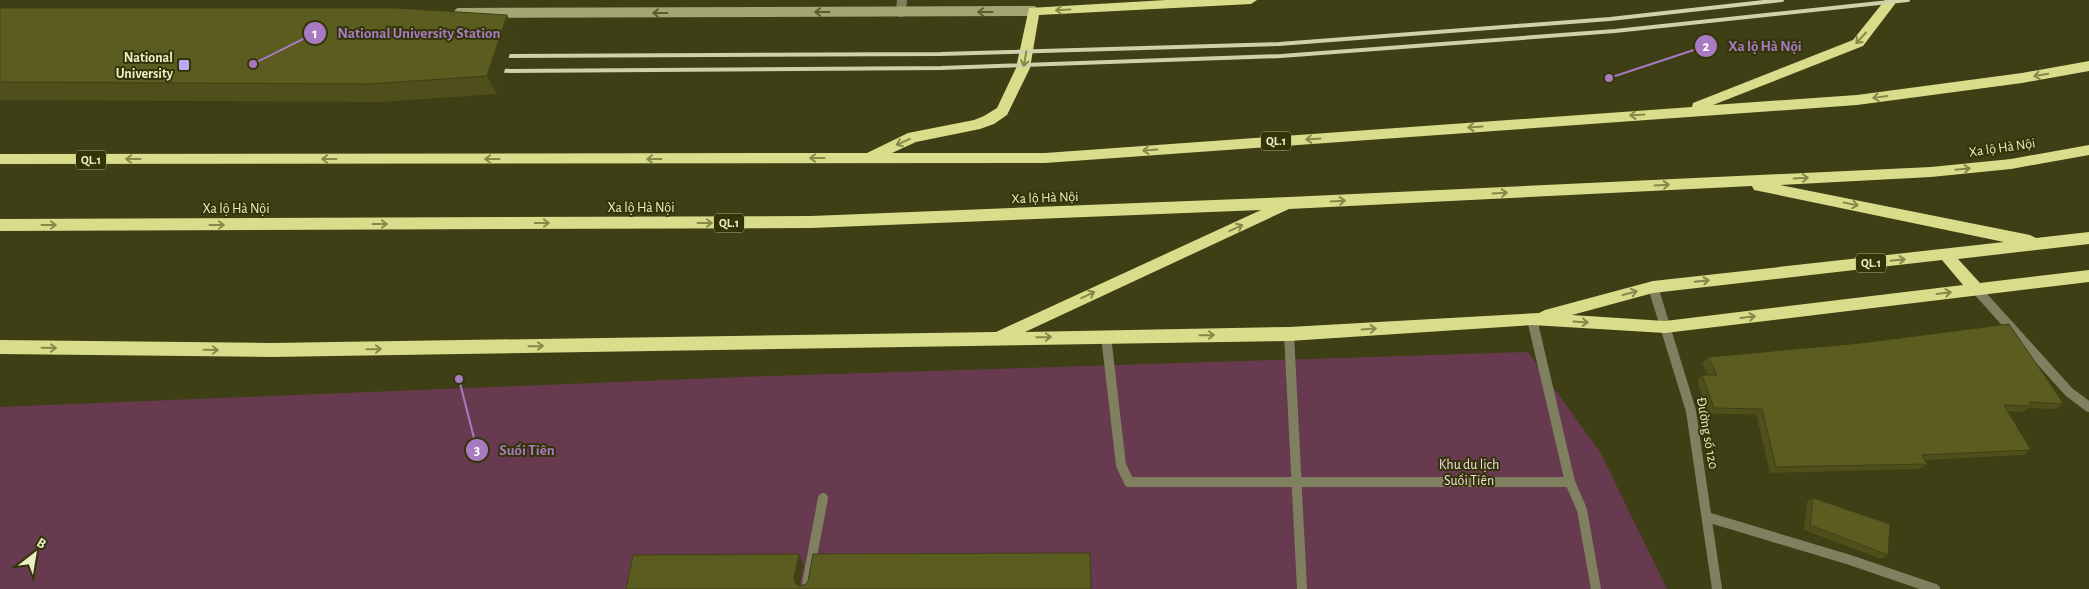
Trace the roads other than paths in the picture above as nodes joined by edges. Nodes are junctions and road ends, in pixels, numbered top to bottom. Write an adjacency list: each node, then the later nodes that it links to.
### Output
1 (902, 0): 5 (street)
2 (1251, 0): 4 (highway, one-way to 4)
3 (1892, 0): 8 (highway, one-way to 8)
4 (1033, 11): 5 (main road, one-way to 5); 10 (highway, QL.1, one-way to 10)
5 (901, 12): 6 (main road, one-way to 6)
6 (453, 13)
7 (2089, 66): 8 (highway, QL.1, one-way to 8)
8 (1685, 111): 10 (highway, QL.1, one-way to 10)
9 (2089, 150): 12 (highway, Xa lộ Hà Nội / QL.1, one-way to 9)
10 (866, 158): 11 (highway, QL.1, one-way to 11)
11 (0, 159)
12 (1735, 181): 13 (highway, Xa lộ Hà Nội / QL.1, one-way to 12); 16 (highway, one-way to 16)
13 (1289, 203): 14 (highway, Xa lộ Hà Nội / QL.1, one-way to 13); 25 (highway, one-way to 13)
14 (0, 225)
15 (2089, 238): 16 (highway, QL.1)
16 (2043, 243): 17 (highway, QL.1)
17 (1945, 254): 19 (highway, QL.1, one-way to 17); 20 (highway)
18 (2089, 276): 20 (highway, QL.1)
19 (1653, 287): 21 (highway, QL.1, one-way to 19); 22 (street, Đường số 120)
20 (1976, 289): 22 (highway, QL.1, one-way to 20); 27 (street)
21 (1532, 319): 22 (highway, QL.1, one-way to 22); 23 (highway, QL.1, one-way to 21); 29 (street)
22 (1665, 327): 31 (street, Đường số 120)
23 (1288, 334): 24 (highway, QL.1, one-way to 23); 28 (street)
24 (1106, 336): 25 (highway, QL.1, one-way to 24); 28 (street)
25 (996, 338): 26 (highway, QL.1, one-way to 25)
26 (0, 347)
27 (2089, 407)
28 (1297, 482): 29 (street); 33 (street)
29 (1570, 482): 34 (street)
30 (823, 498): 32 (street)
31 (1707, 517): 35 (street, Đường số 120); 36 (street)
32 (806, 589)
33 (1302, 589)
34 (1596, 589)
35 (1717, 589)
36 (1934, 589)

